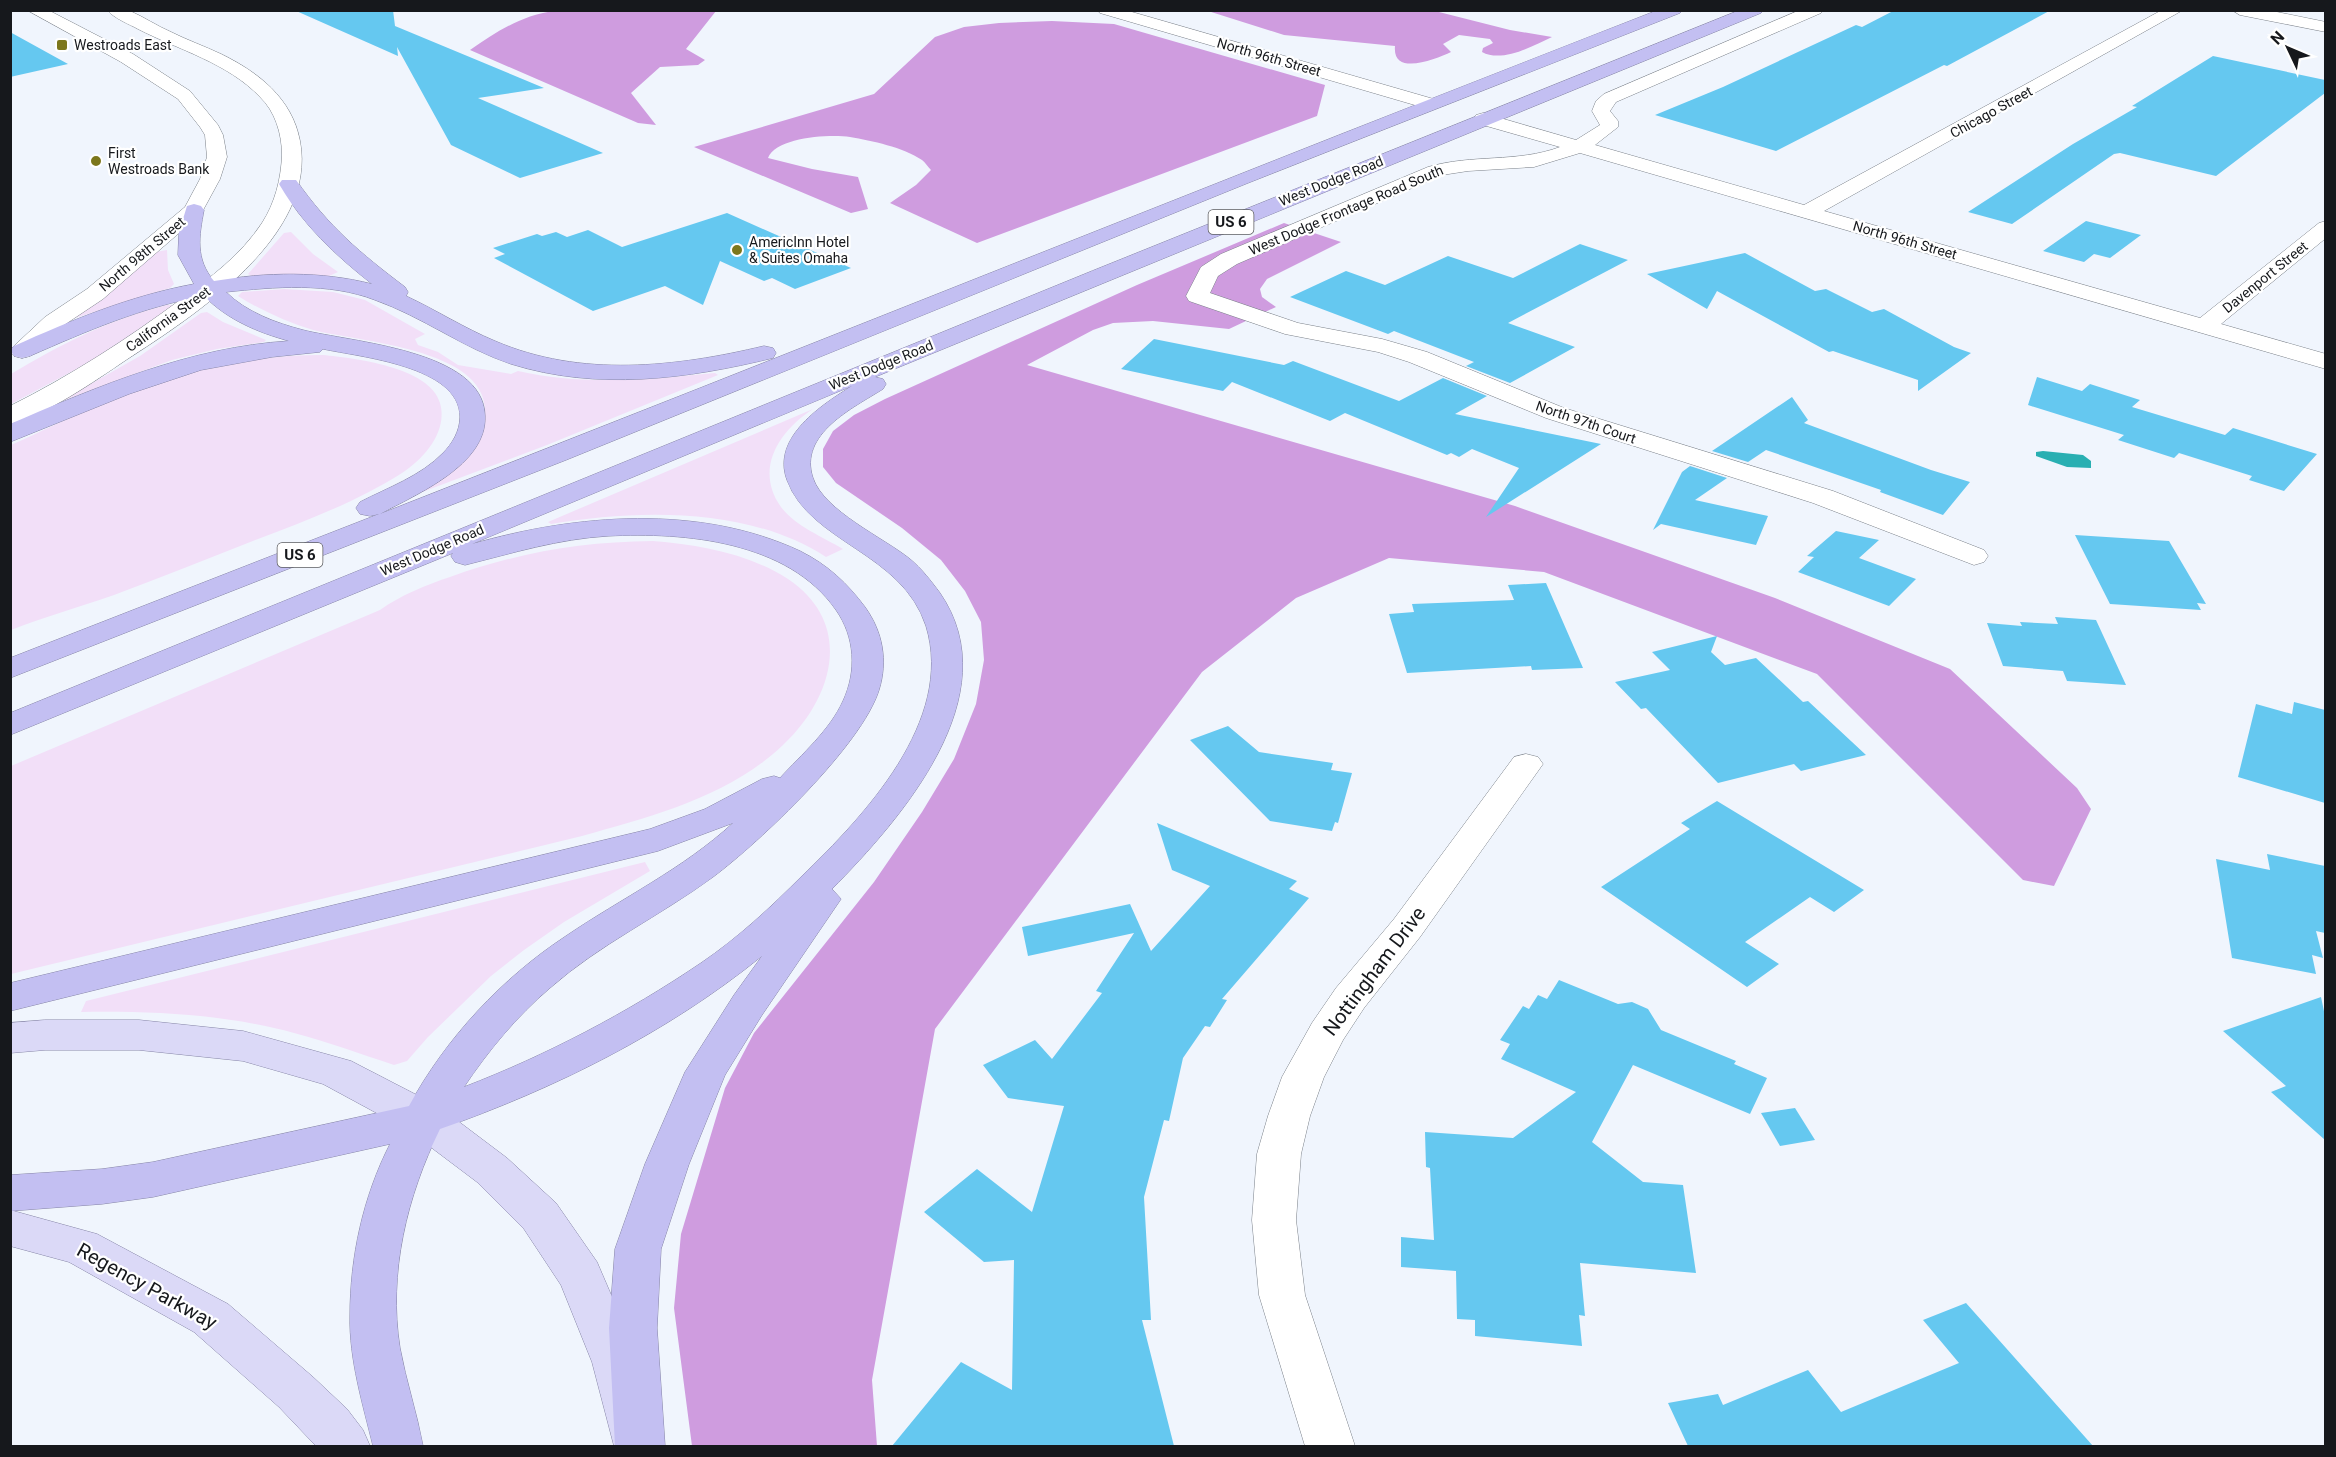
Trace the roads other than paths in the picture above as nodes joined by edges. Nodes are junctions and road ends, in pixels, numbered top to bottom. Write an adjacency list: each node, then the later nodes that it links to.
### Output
1 (35, 10): 14 (street, North 98th Street)
2 (115, 10): 13 (street)
3 (1106, 10): 10 (street, North 96th Street)
4 (1674, 10): 10 (highway, US 6)
5 (1755, 10): 11 (highway, West Dodge Road / US 6)
6 (1815, 10): 12 (street, West Dodge Frontage Road South)
7 (2175, 10): 15 (street, Chicago Street)
8 (2240, 10): 9 (street)
9 (2325, 27)
10 (1431, 104): 19 (highway, US 6)
11 (1483, 119): 12 (street, North 96th Street); 21 (highway, West Dodge Road / US 6)
12 (1575, 146): 15 (street, North 96th Street); 18 (street, West Dodge Frontage Road South)
13 (289, 184): 17 (street, California Street); 20 (highway)
14 (194, 210): 17 (highway); 24 (street, North 98th Street)
15 (1807, 212): 22 (street, North 96th Street)
16 (2325, 227): 22 (street, Davenport Street)
17 (209, 289): 20 (highway); 23 (highway); 24 (highway); 26 (street, California Street)
18 (1197, 296): 28 (street, North 97th Court)
19 (932, 302): 20 (highway); 30 (highway, US 6)
20 (433, 318)
21 (980, 325): 29 (highway, West Dodge Road / US 6); 35 (highway)
22 (2204, 327): 25 (street, North 96th Street)
23 (365, 350): 27 (highway); 30 (highway)
24 (16, 355)
25 (2325, 362)
26 (10, 416)
27 (10, 434)
28 (1974, 555)
29 (314, 600): 32 (highway, West Dodge Road / US 6); 33 (highway)
30 (44, 655): 31 (highway, US 6)
31 (10, 669)
32 (10, 725)
33 (828, 746): 36 (highway); 38 (highway)
34 (1526, 764): 44 (street, Nottingham Drive)
35 (869, 830): 38 (highway); 43 (highway)
36 (10, 997)
37 (10, 1038): 38 (main road)
38 (423, 1118): 39 (highway); 42 (highway); 43 (main road)
39 (10, 1193)
40 (10, 1228): 41 (main road, Regency Parkway)
41 (345, 1446)
42 (398, 1446)
43 (639, 1446)
44 (1330, 1446)

